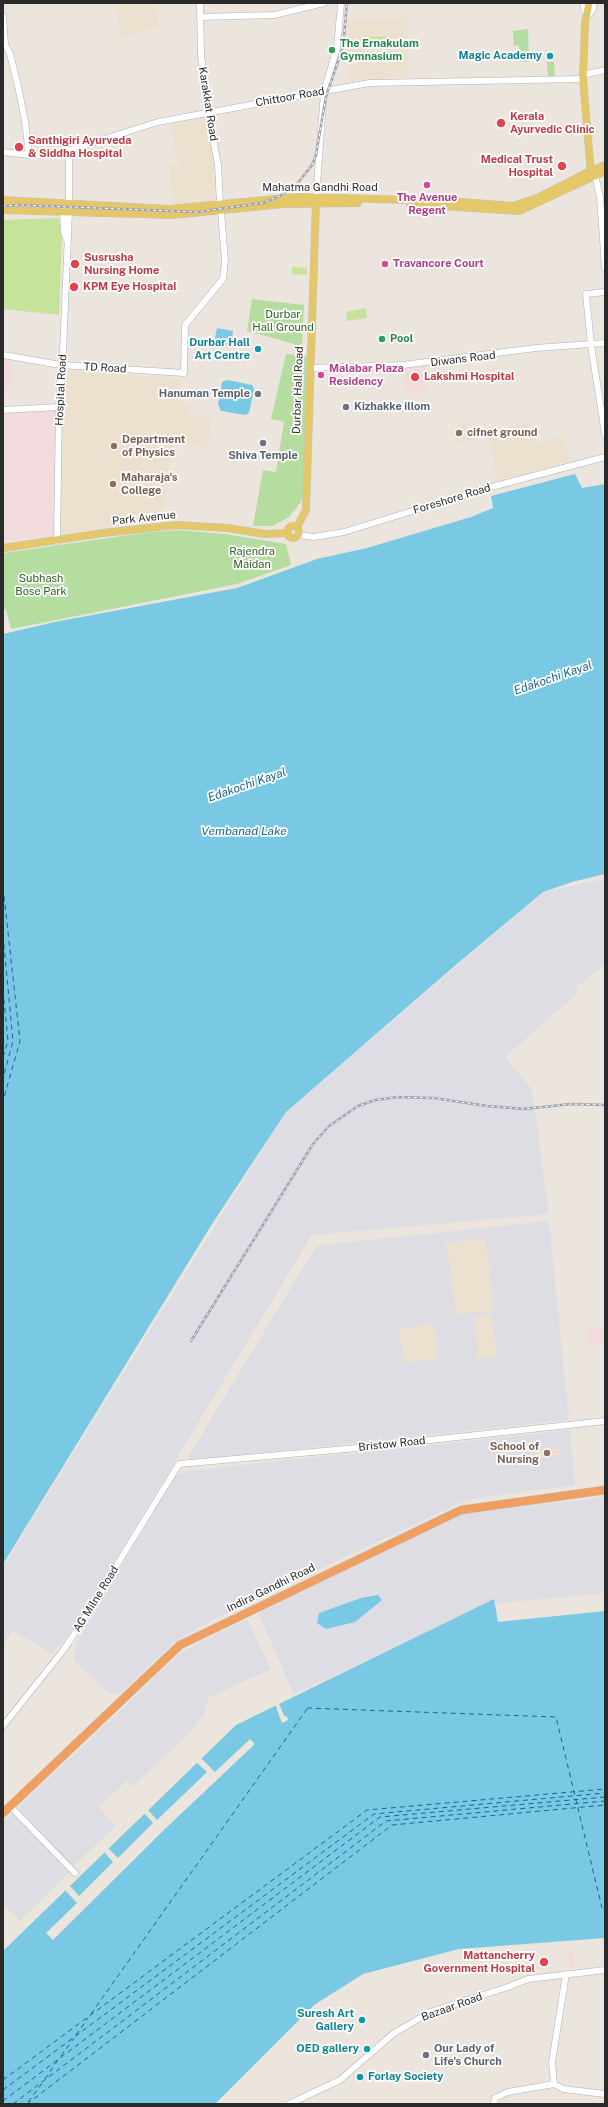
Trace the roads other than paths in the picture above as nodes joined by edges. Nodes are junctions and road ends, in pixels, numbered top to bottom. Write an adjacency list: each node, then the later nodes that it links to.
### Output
1 (200, 3): 9 (street, Karakkat Road)
2 (324, 3): 9 (street)
3 (341, 3): 12 (street)
4 (584, 3): 8 (street)
5 (589, 3): 8 (main road)
6 (593, 3): 8 (street)
7 (3, 16): 16 (street)
8 (588, 16): 11 (main road)
9 (200, 17): 13 (street, Karakkat Road)
10 (605, 70): 11 (street, Chittoor Road)
11 (585, 77): 12 (street, Chittoor Road); 19 (main road)
12 (324, 91): 13 (street, Chittoor Road); 21 (street)
13 (208, 111): 14 (street, Chittoor Road); 23 (street, Karakkat Road)
14 (69, 150): 16 (street, Chittoor Road); 22 (street)
15 (3, 152): 16 (street, Chittoor Road)
16 (29, 155)
17 (605, 165): 19 (main road, Mahatma Gandhi Road)
18 (605, 171): 19 (main road, Mahatma Gandhi Road)
19 (593, 173): 21 (main road, Mahatma Gandhi Road); 26 (street)
20 (3, 200): 22 (main road, Mahatma Gandhi Road)
21 (316, 201): 23 (main road, Mahatma Gandhi Road); 33 (main road, Durbar Hall Road)
22 (67, 203): 23 (main road, Mahatma Gandhi Road); 25 (main road)
23 (221, 208): 25 (main road, Mahatma Gandhi Road); 34 (street, Karakkat Road)
24 (3, 210): 25 (main road, Mahatma Gandhi Road)
25 (66, 211): 32 (street, Hospital Road)
26 (604, 245): 27 (street)
27 (605, 268)
28 (605, 292): 30 (street)
29 (605, 343): 30 (street, Diwans Road)
30 (591, 345): 33 (street, Diwans Road); 37 (street)
31 (3, 355): 32 (street, TD Road)
32 (61, 365): 34 (street, TD Road); 35 (street, Hospital Road)
33 (310, 368): 39 (main road, Durbar Hall Road)
34 (184, 372)
35 (59, 407): 36 (street); 40 (street, Hospital Road)
36 (3, 410)
37 (605, 434)
38 (605, 457): 39 (street, Foreshore Road)
39 (298, 531): 40 (main road, Park Avenue)
40 (57, 541): 41 (main road, Park Avenue)
41 (3, 548)
42 (605, 1421): 43 (street, Bristow Road)
43 (179, 1464): 45 (street, AG Milne Road)
44 (605, 1490): 46 (highway, Indira Gandhi Road)
45 (3, 1726)
46 (10, 1806): 47 (highway, Indira Gandhi Road); 48 (street)
47 (3, 1813)
48 (75, 1873)
49 (605, 1970): 50 (street, Bazaar Road)
50 (566, 1974): 51 (street); 53 (street, Bazaar Road)
51 (554, 2084): 52 (street); 54 (street)
52 (605, 2094)
53 (292, 2103)
54 (494, 2104)

